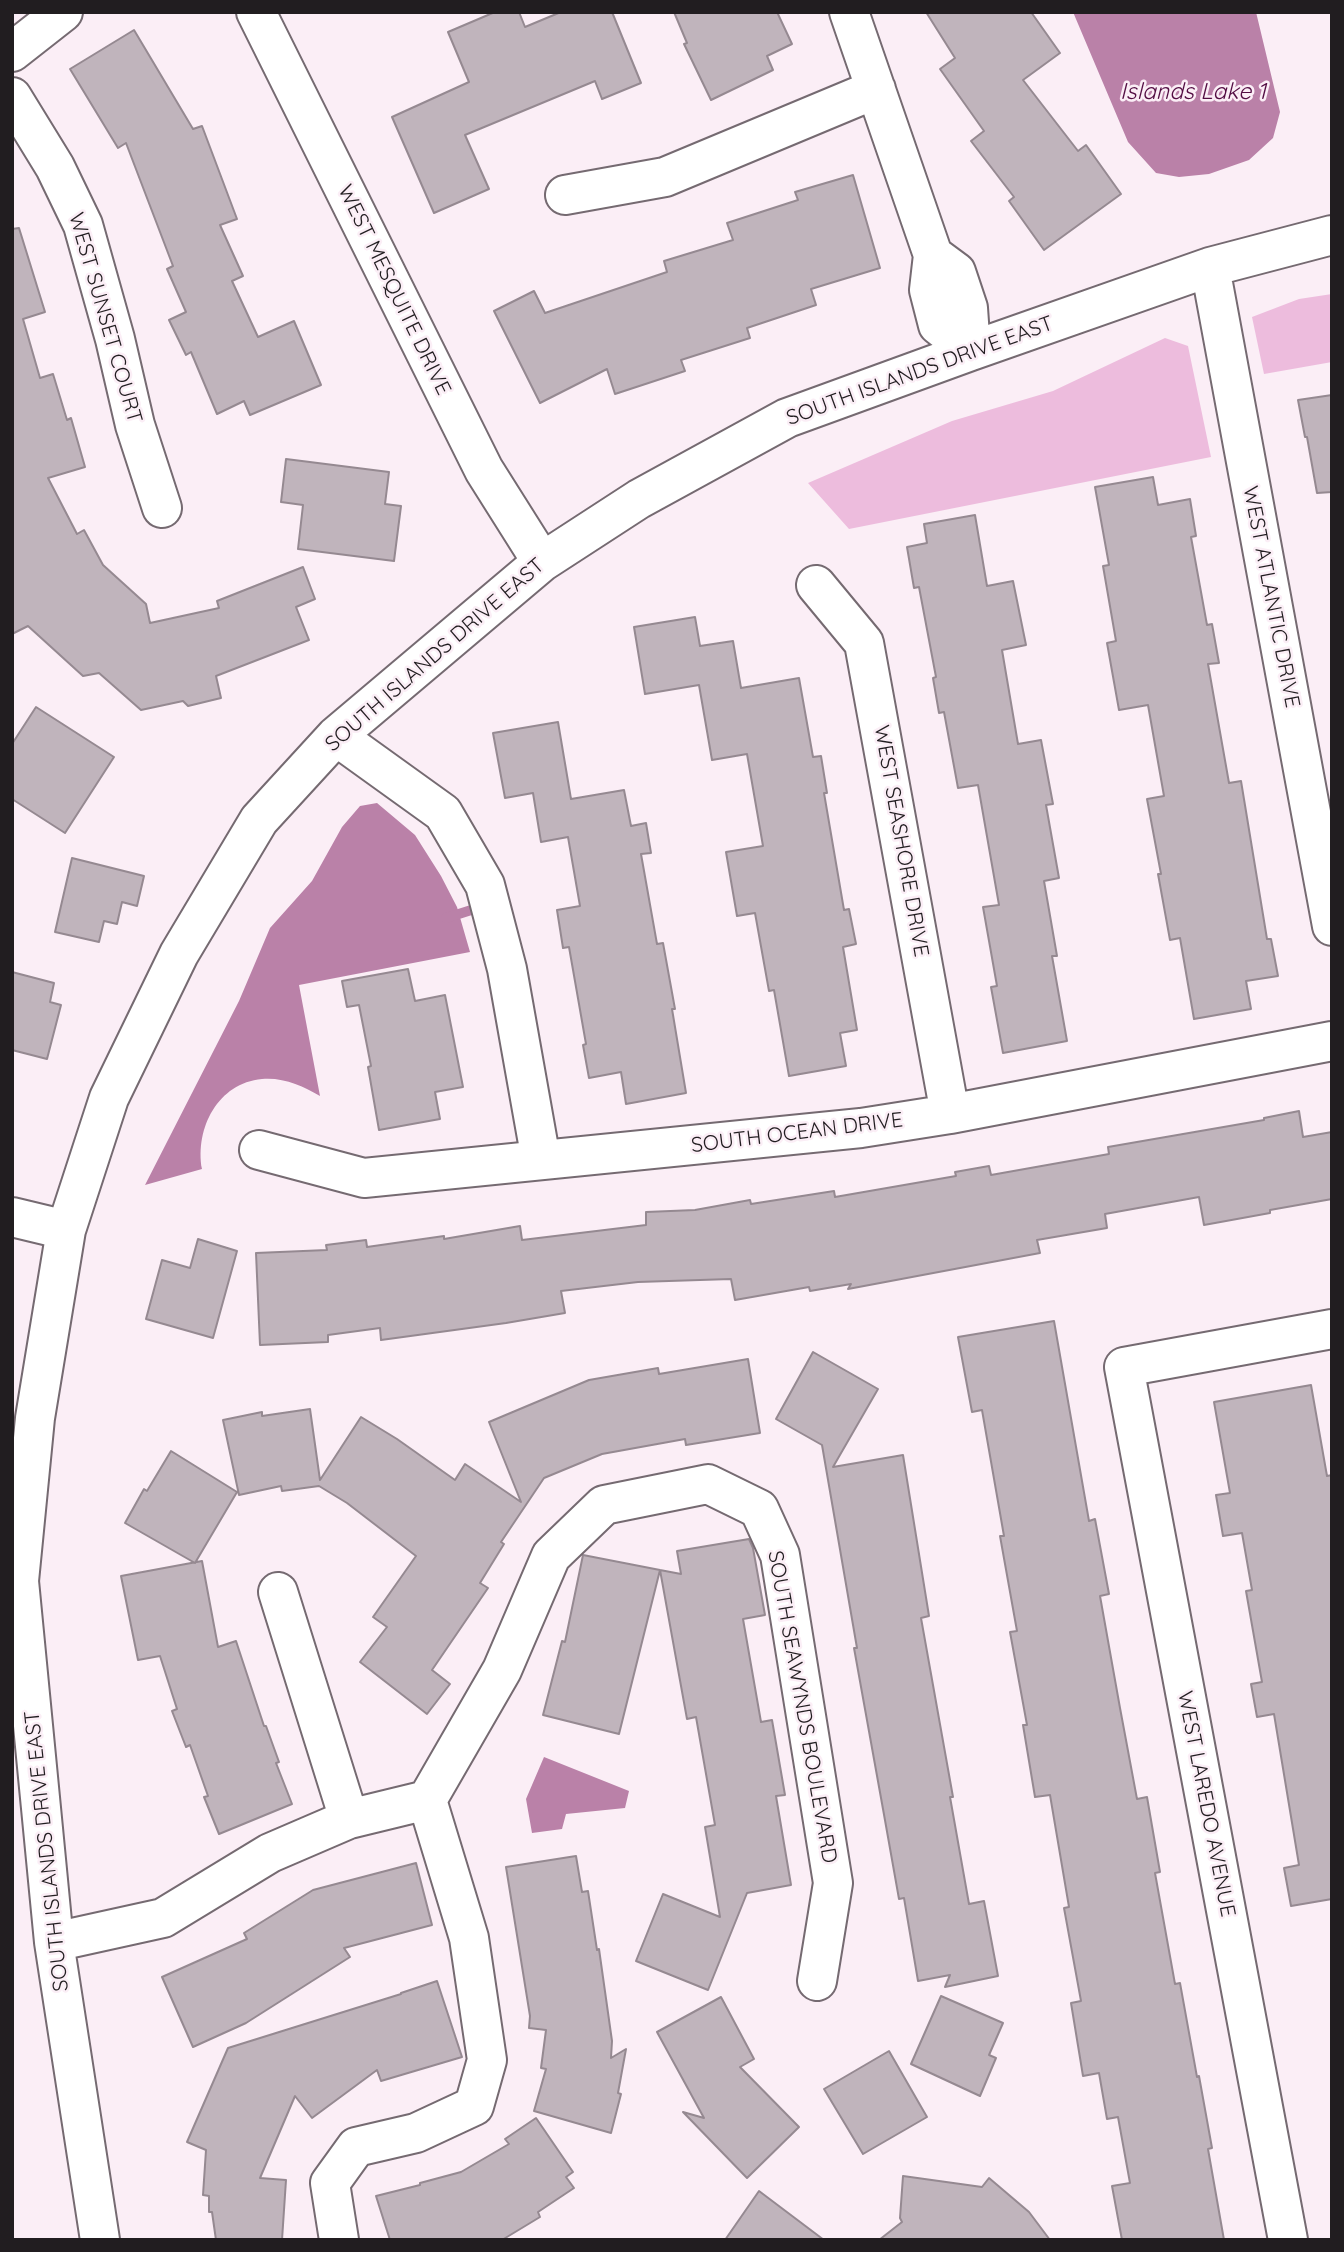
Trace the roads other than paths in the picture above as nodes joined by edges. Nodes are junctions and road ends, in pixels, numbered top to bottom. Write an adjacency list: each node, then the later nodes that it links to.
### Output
1 (64, 12): 4 (street)
2 (257, 12): 12 (street, WEST MESQUITE DRIVE)
3 (849, 12): 5 (street)
4 (12, 52)
5 (876, 89): 7 (street); 10 (street)
6 (12, 97): 11 (street, WEST SUNSET COURT)
7 (565, 195)
8 (1332, 235): 9 (street, SOUTH ISLANDS DRIVE EAST)
9 (1210, 267): 10 (street, SOUTH ISLANDS DRIVE EAST); 15 (street, WEST ATLANTIC DRIVE)
10 (971, 351): 12 (street, SOUTH ISLANDS DRIVE EAST)
11 (162, 508)
12 (542, 562): 14 (street, SOUTH ISLANDS DRIVE EAST)
13 (816, 585): 17 (street, WEST SEASHORE DRIVE)
14 (336, 736): 19 (street); 21 (street, SOUTH ISLANDS DRIVE EAST)
15 (1332, 926)
16 (1332, 1041): 17 (street, SOUTH OCEAN DRIVE)
17 (950, 1114): 19 (street, SOUTH OCEAN DRIVE)
18 (259, 1150): 19 (street, SOUTH OCEAN DRIVE)
19 (541, 1160)
20 (12, 1217): 21 (street)
21 (66, 1230): 26 (street, SOUTH ISLANDS DRIVE EAST)
22 (1332, 1329): 30 (street, WEST LAREDO AVENUE)
23 (278, 1592): 25 (street)
24 (427, 1800): 25 (street); 27 (street, SOUTH SEAWYNDS BOULEVARD); 29 (street)
25 (349, 1819): 26 (street)
26 (54, 1942): 28 (street, SOUTH ISLANDS DRIVE EAST)
27 (817, 1981)
28 (100, 2240)
29 (339, 2240)
30 (1288, 2240)

